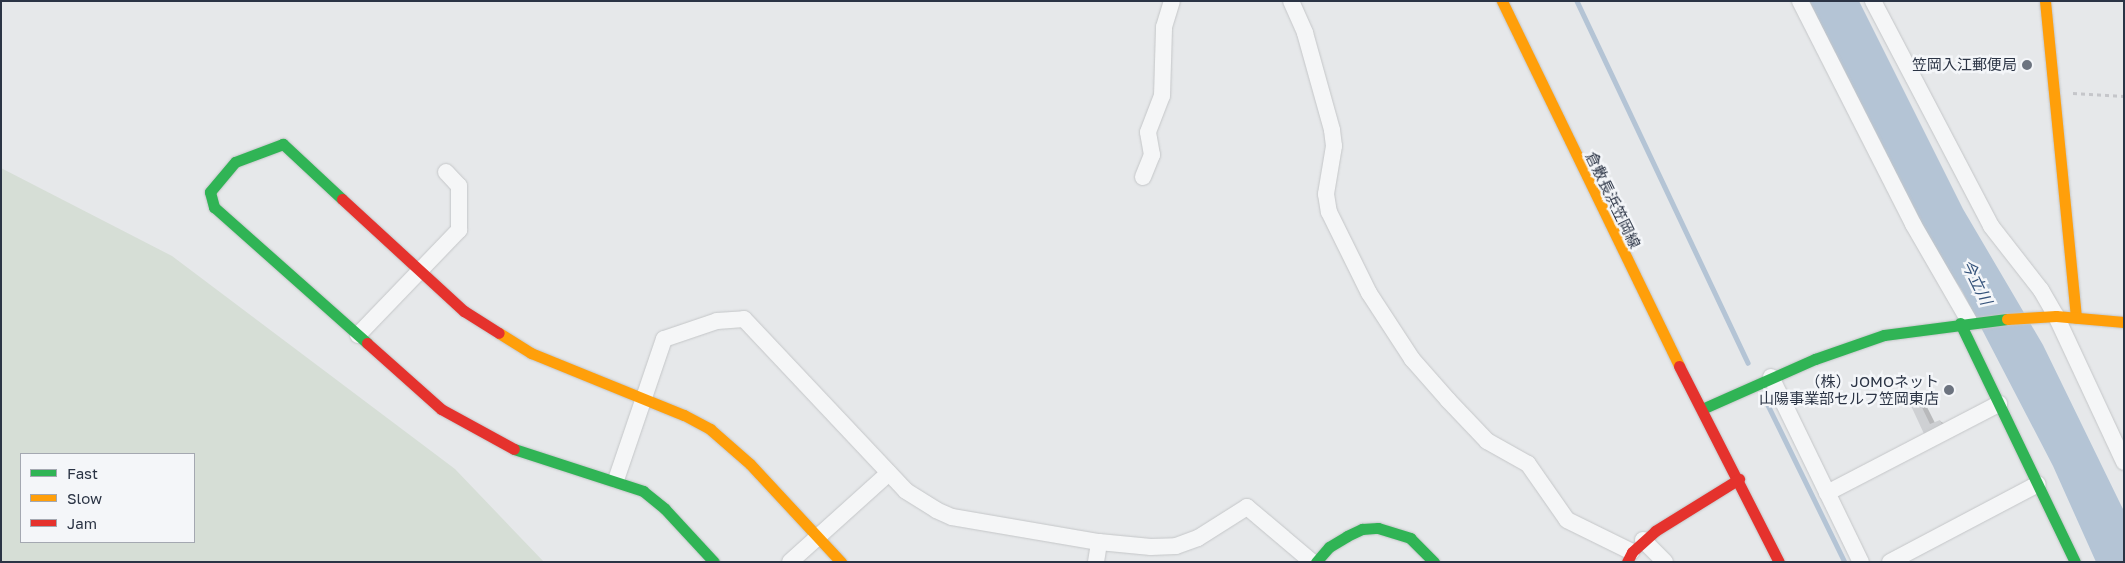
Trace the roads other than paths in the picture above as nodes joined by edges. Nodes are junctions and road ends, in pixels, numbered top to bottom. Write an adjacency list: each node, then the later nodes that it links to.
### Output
1 (1172, 1): 8 (street)
2 (1292, 1): 27 (street)
3 (1502, 1): 18 (street, 倉敷長浜笠岡線)
4 (1800, 1): 12 (street)
5 (1873, 1): 10 (street)
6 (2045, 1): 11 (street)
7 (446, 172): 9 (street)
8 (1143, 178)
9 (420, 270): 14 (street); 14 (street); 16 (street)
10 (2056, 316): 11 (street); 12 (street); 19 (street)
11 (2076, 317): 13 (street)
12 (1969, 321): 15 (street); 17 (street)
13 (2124, 322)
14 (358, 335): 22 (street)
15 (1771, 377): 18 (street); 24 (street)
16 (645, 399): 20 (street); 22 (street); 25 (street)
17 (1999, 404): 23 (street); 24 (street)
18 (1702, 409): 21 (street, 倉敷長浜笠岡線)
19 (2124, 462)
20 (888, 473): 25 (street); 26 (street)
21 (1739, 479): 27 (street); 36 (street, 倉敷長浜笠岡線)
22 (616, 480): 28 (street)
23 (2038, 484): 38 (street); 39 (street)
24 (1827, 492): 37 (street)
25 (817, 536): 29 (street); 30 (street)
26 (1099, 542): 31 (street); 32 (street)
27 (1634, 551): 35 (street)
28 (714, 562)
29 (790, 562)
30 (841, 562)
31 (1096, 562)
32 (1312, 562)
33 (1316, 562): 34 (street)
34 (1434, 562)
35 (1665, 562)
36 (1779, 562)
37 (1861, 562)
38 (1890, 562)
39 (2075, 562)

